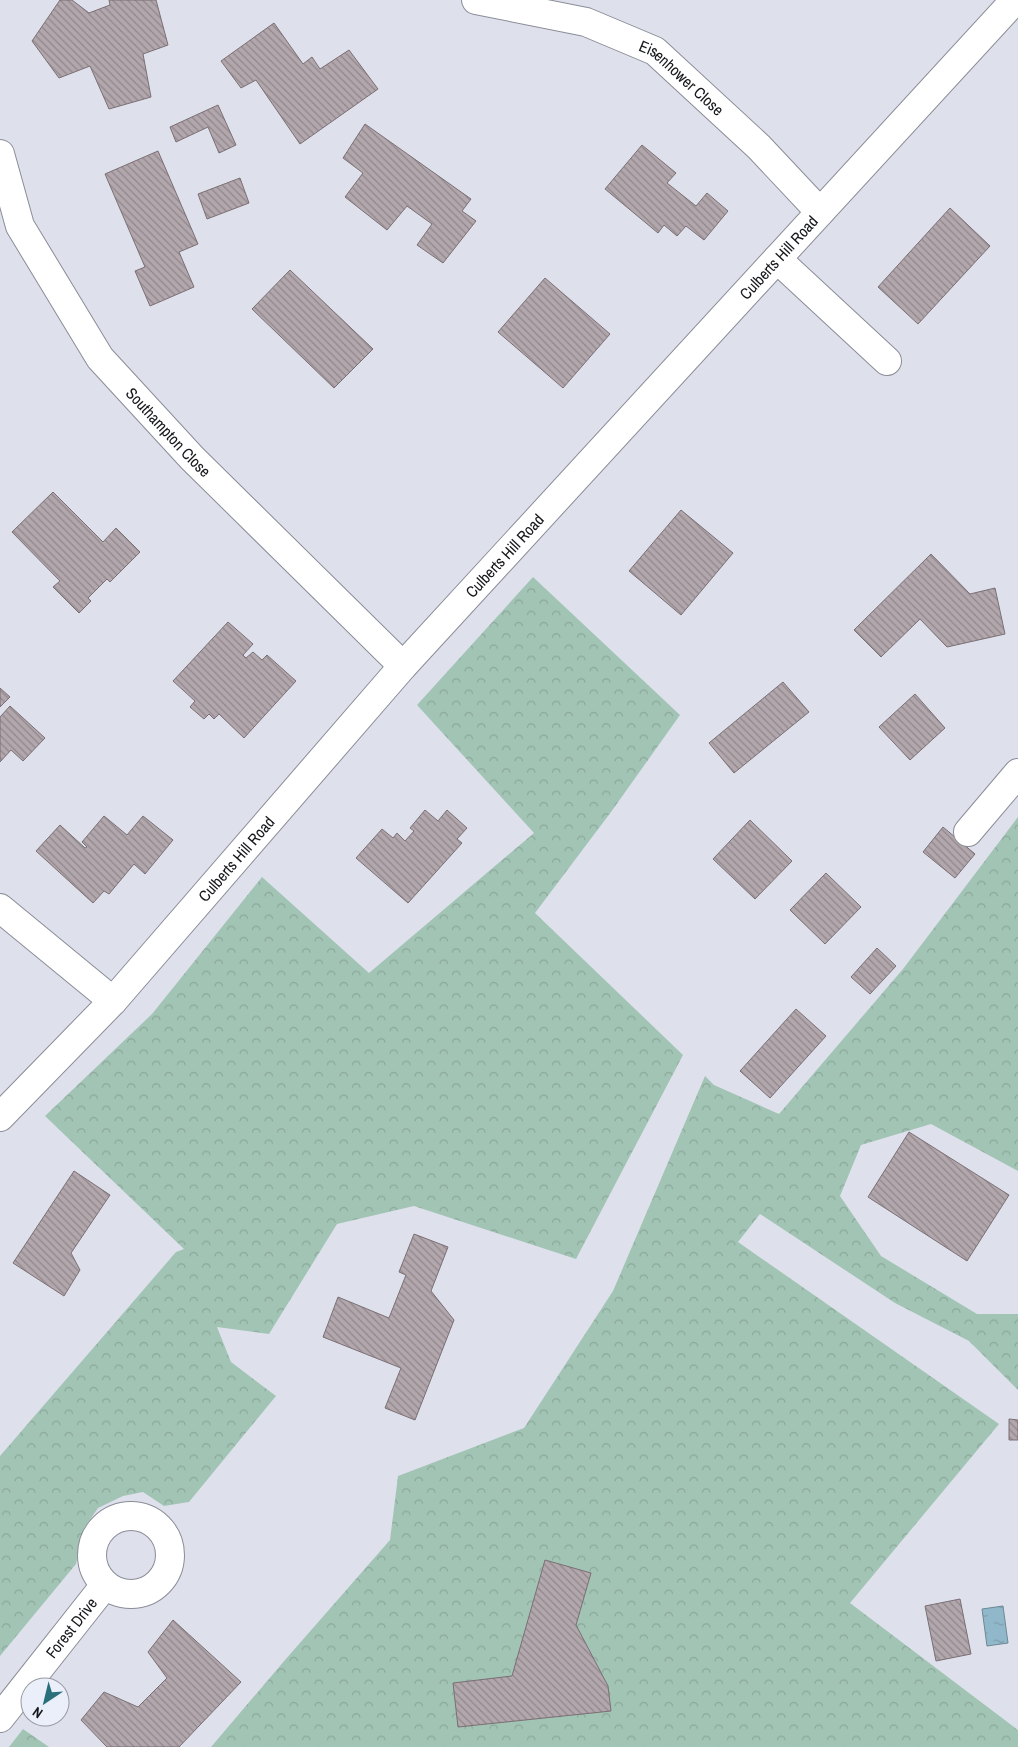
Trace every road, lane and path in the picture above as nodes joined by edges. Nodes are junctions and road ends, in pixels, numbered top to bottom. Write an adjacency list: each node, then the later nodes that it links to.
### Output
1 (476, 0): 4 (street, Eisenhower Close)
2 (1015, 0): 4 (street, Culberts Hill Road)
3 (0, 154): 7 (street, Southampton Close)
4 (820, 212): 5 (street, Culberts Hill Road)
5 (777, 259): 6 (street); 7 (street, Culberts Hill Road)
6 (887, 361)
7 (403, 666): 11 (street, Culberts Hill Road)
8 (1018, 773): 9 (street)
9 (968, 832)
10 (0, 908): 11 (street)
11 (113, 1001): 12 (street, Culberts Hill Road)
12 (0, 1117)
13 (105, 1585): 14 (street, Forest Drive)
14 (0, 1718)

